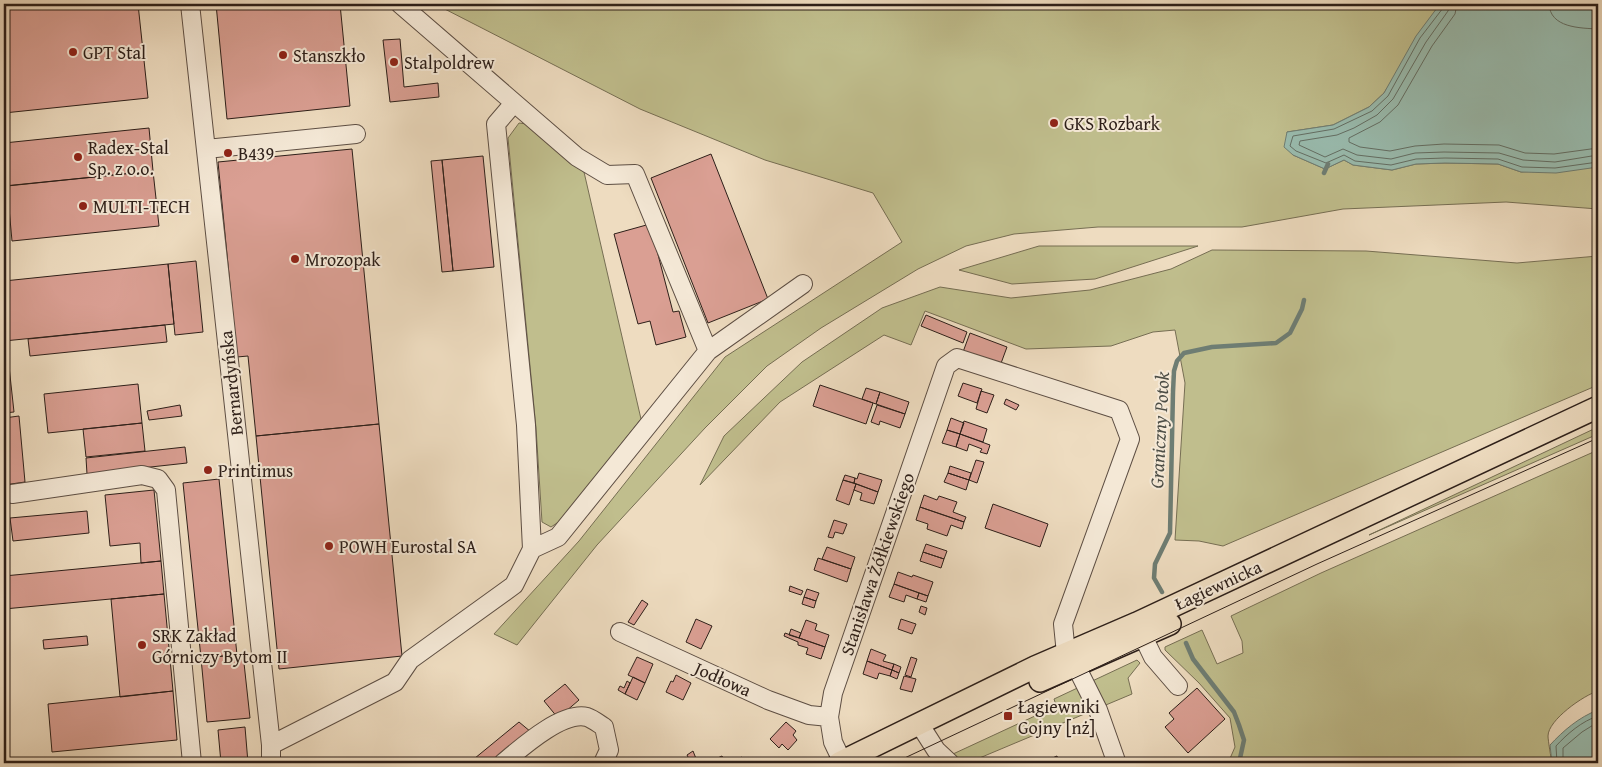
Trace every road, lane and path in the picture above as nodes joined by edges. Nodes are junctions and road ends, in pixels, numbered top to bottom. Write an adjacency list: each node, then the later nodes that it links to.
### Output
1 (190, 4): 5 (street, Bernardyńska)
2 (400, 4): 3 (street)
3 (514, 103): 7 (street); 11 (street)
4 (356, 134): 5 (street)
5 (206, 149): 18 (street, Bernardyńska)
6 (803, 284): 7 (street)
7 (708, 351): 11 (street)
8 (1598, 407): 12 (main road, Łagiewnicka)
9 (1598, 423): 12 (main road, Łagiewnicka)
10 (12, 494): 19 (street)
11 (532, 549): 18 (street)
12 (1140, 630): 14 (main road, Łagiewnicka); 15 (street)
13 (620, 632): 16 (street, Jodłowa)
14 (1073, 659): 16 (street, Stanisława Żółkiewskiego); 17 (main road, Łagiewnicka); 26 (street)
15 (1178, 686)
16 (829, 717): 23 (street, Stanisława Żółkiewskiego)
17 (924, 731): 23 (main road, Łagiewnicka); 24 (main road, Łagiewnicka); 25 (street)
18 (271, 745): 20 (street, Bernardyńska)
19 (192, 763)
20 (271, 763)
21 (503, 763): 22 (street)
22 (603, 763)
23 (841, 763)
24 (871, 763)
25 (950, 763)
26 (1113, 763)

